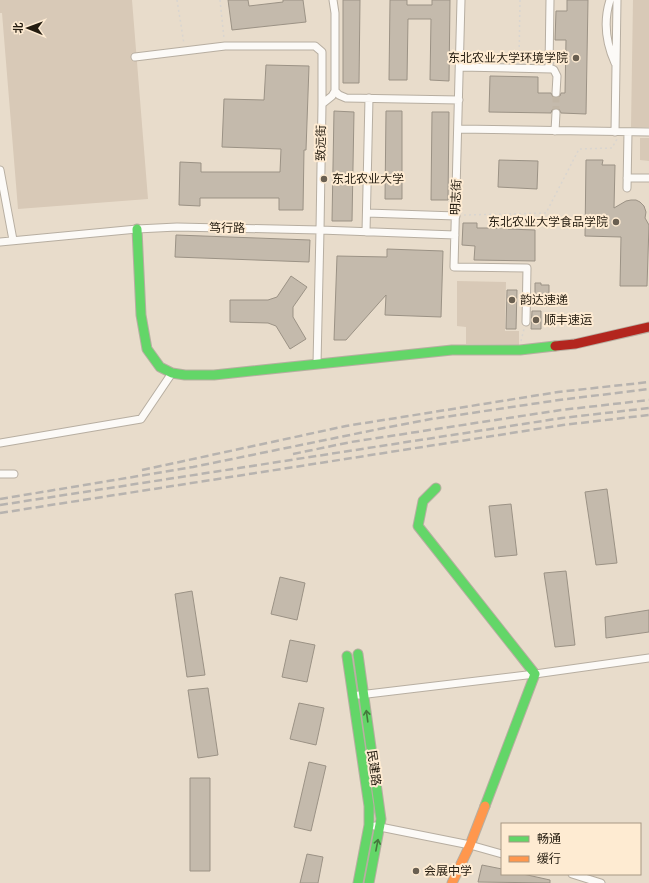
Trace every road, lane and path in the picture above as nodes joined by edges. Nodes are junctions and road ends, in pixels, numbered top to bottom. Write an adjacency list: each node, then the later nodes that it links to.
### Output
1 (178, 0): 10 (path)
2 (220, 0): 9 (path)
3 (333, 0): 16 (street)
4 (461, 0): 13 (street, 明志街)
5 (520, 0): 14 (path)
6 (550, 0): 15 (street)
7 (610, 0): 12 (street)
8 (617, 0): 12 (street)
9 (225, 46): 10 (street, 致远街); 20 (street, 致远街)
10 (185, 50): 11 (street, 致远街)
11 (135, 56)
12 (616, 65): 24 (street)
13 (460, 67): 14 (street); 19 (street, 明志街)
14 (519, 68): 15 (street)
15 (548, 68): 17 (street)
16 (335, 91): 18 (street); 20 (street)
17 (556, 93)
18 (370, 98): 19 (street); 30 (street)
19 (459, 100): 22 (street, 明志街)
20 (322, 104): 33 (street, 致远街)
21 (556, 113): 23 (street)
22 (458, 129): 23 (street); 31 (street, 明志街)
23 (555, 131): 24 (street)
24 (621, 132): 25 (street); 27 (street); 31 (path)
25 (649, 132)
26 (0, 170): 36 (street)
27 (627, 178): 28 (street); 29 (street)
28 (649, 178)
29 (627, 188)
30 (368, 213): 31 (street); 34 (street)
31 (456, 216): 35 (street, 明志街)
32 (137, 229): 33 (street, 笃行路); 36 (street, 笃行路); 42 (street)
33 (320, 230): 34 (street, 笃行路); 41 (street, 致远街)
34 (366, 232): 35 (street, 笃行路)
35 (455, 235): 38 (street, 明志街)
36 (13, 240): 37 (street, 笃行路)
37 (0, 242)
38 (526, 322): 40 (path)
39 (649, 327): 40 (street)
40 (520, 350): 41 (street)
41 (317, 364): 42 (street)
42 (172, 373): 43 (street)
43 (0, 443)
44 (0, 474): 45 (street)
45 (14, 474)
46 (436, 488): 50 (street)
47 (358, 654): 51 (street, 民建路)
48 (347, 656): 52 (street, 民建路)
49 (649, 658): 50 (street)
50 (535, 674): 51 (street); 55 (street)
51 (364, 695): 52 (street); 54 (street, 民建路, one-way to 51)
52 (353, 696): 53 (street, 民建路)
53 (369, 825): 54 (street); 58 (street, 民建路)
54 (380, 827): 55 (street); 59 (street, 民建路, one-way to 54)
55 (470, 845): 56 (street); 60 (street)
56 (501, 854)
57 (575, 875): 61 (street)
58 (358, 883)
59 (369, 883)
60 (452, 883)
61 (601, 883)

